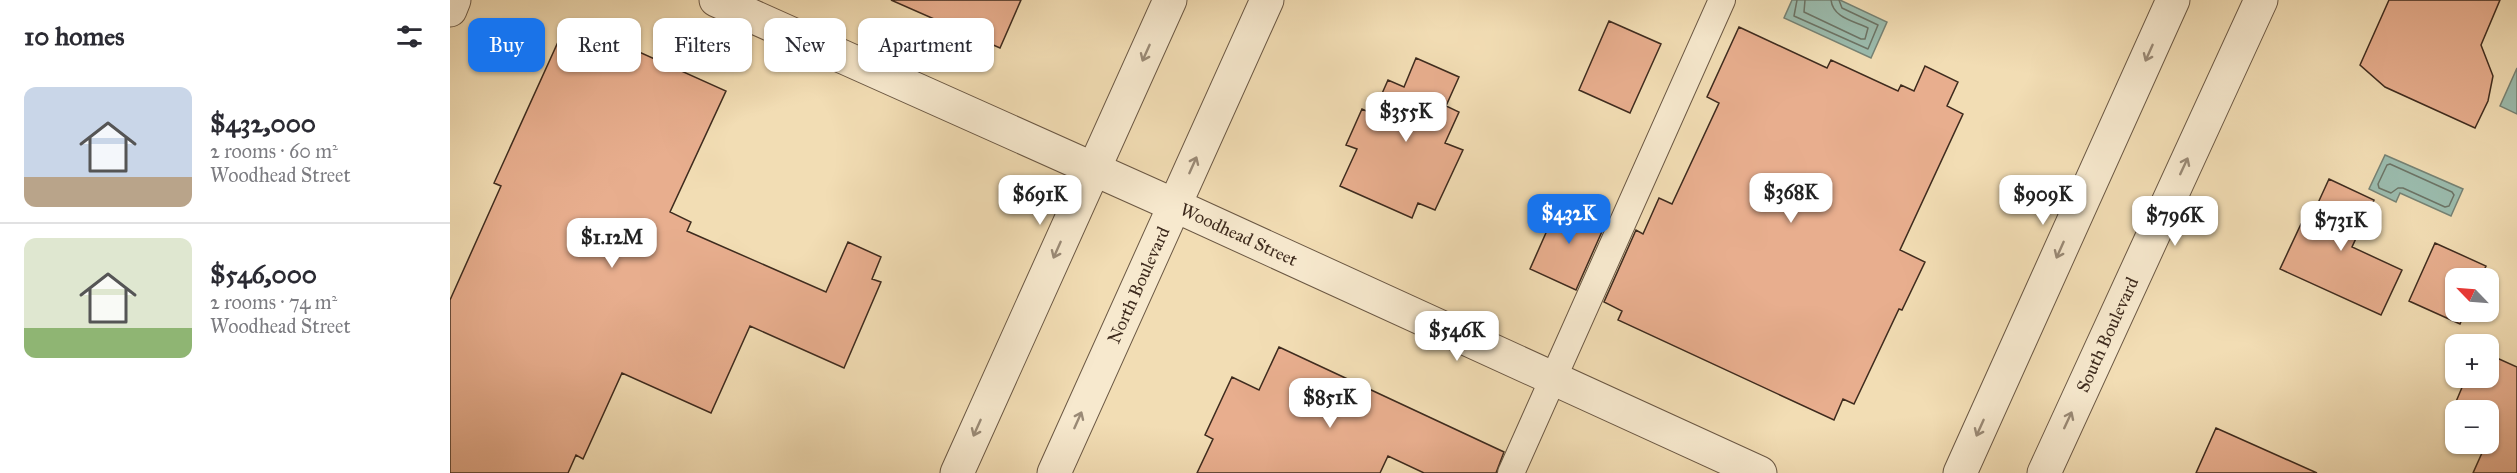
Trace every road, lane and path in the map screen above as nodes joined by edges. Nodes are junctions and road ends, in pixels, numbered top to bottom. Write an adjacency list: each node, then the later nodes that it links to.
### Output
1 (454, 0): 8 (street)
2 (716, 0): 9 (street, Woodhead Street)
3 (1170, 0): 9 (street, one-way to 9)
4 (1267, 0): 10 (street, North Boulevard, one-way to 4)
5 (1722, 0): 11 (lane)
6 (2173, 0): 16 (street, one-way to 16)
7 (2261, 0): 17 (street, South Boulevard, one-way to 7)
8 (450, 10)
9 (1094, 169): 10 (street, Woodhead Street); 12 (street, one-way to 12)
10 (1174, 205): 11 (street, Woodhead Street); 13 (street, North Boulevard, one-way to 10)
11 (1553, 378): 14 (lane); 15 (street, Woodhead Street)
12 (957, 473)
13 (1054, 473)
14 (1511, 473)
15 (1760, 473)
16 (1960, 473)
17 (2043, 473)

